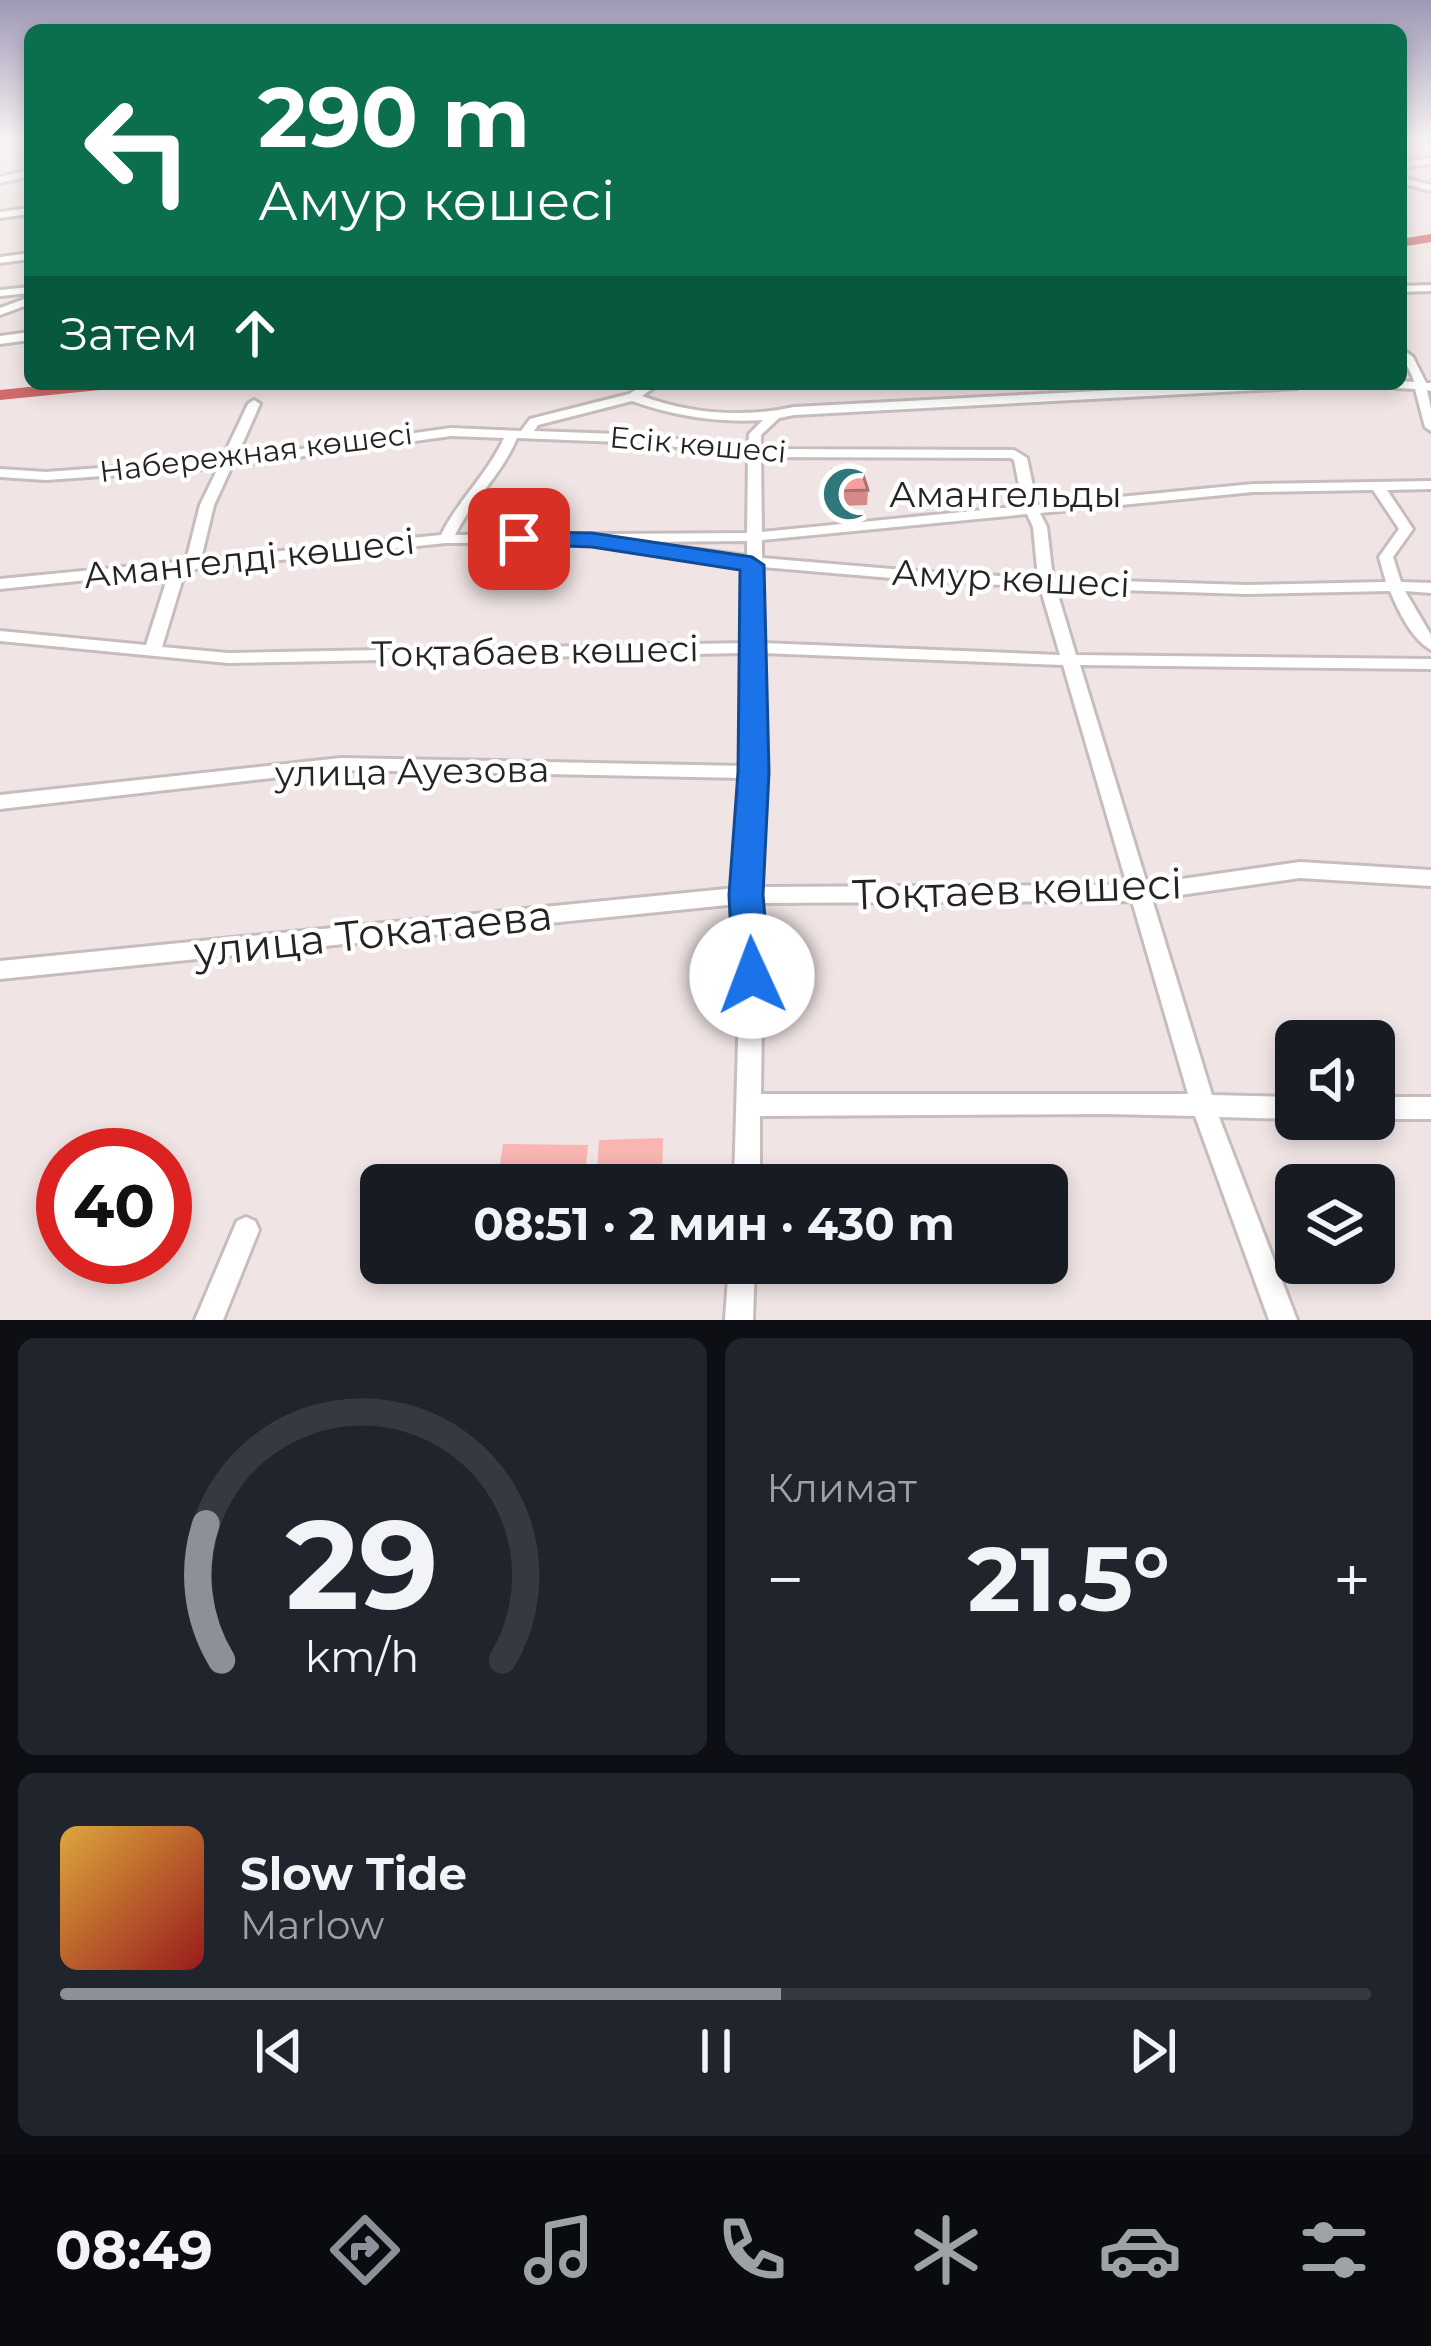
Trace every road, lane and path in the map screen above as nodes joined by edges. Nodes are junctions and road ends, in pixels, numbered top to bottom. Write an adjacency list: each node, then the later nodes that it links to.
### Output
1 (1407, 357): 2 (street)
2 (1424, 386): 8 (street)
3 (644, 390): 5 (street)
4 (1183, 390): 7 (street)
5 (634, 397): 7 (street); 9 (street)
6 (254, 404): 11 (street)
7 (772, 417): 10 (street)
8 (1431, 427)
9 (519, 434): 10 (street, Есік көшесі); 11 (street, Набережная көшесі); 17 (street)
10 (755, 453): 15 (street, Есік көшесі); 16 (street)
11 (226, 463): 12 (street, Набережная көшесі); 19 (street)
12 (0, 473)
13 (1431, 485): 14 (street, Амангелді көшесі)
14 (1378, 487): 15 (street, Амангелді көшесі); 23 (street)
15 (1030, 507): 16 (street, Амангелді көшесі); 21 (street)
16 (752, 537): 18 (street, Амангелді көшесі); 20 (street)
17 (446, 539): 18 (street, Амангелді көшесі); 19 (street, Амангелді көшесі)
18 (592, 540): 20 (street, Амур көшесі)
19 (193, 562): 22 (street, Амангелді көшесі); 28 (street)
20 (752, 565): 21 (street, Амур көшесі); 27 (street)
21 (1046, 581): 23 (street, Амур көшесі); 29 (street)
22 (0, 584)
23 (1394, 585): 24 (street, Амур көшесі); 26 (street)
24 (1431, 588)
25 (0, 636): 28 (street, Тоқтабаев көшесі)
26 (1431, 646)
27 (752, 648): 28 (street, Тоқтабаев көшесі); 29 (street, Тоқтабаев көшесі); 31 (street)
28 (152, 651)
29 (1069, 660): 30 (street, Тоқтабаев көшесі); 34 (street)
30 (1431, 664)
31 (753, 772): 32 (street, улица Ауезова); 35 (street)
32 (0, 802)
33 (1431, 878): 34 (street, Тоқтаев көшесі)
34 (1137, 893): 35 (street, Тоқтаев көшесі); 38 (street)
35 (746, 895): 36 (street, улица Токатаева); 37 (street)
36 (0, 970)
37 (751, 1106): 38 (street); 42 (street)
38 (1204, 1108): 39 (street); 47 (street)
39 (1275, 1108)
40 (1395, 1108): 41 (street)
41 (1431, 1108)
42 (748, 1164)
43 (246, 1230): 45 (street)
44 (741, 1284): 46 (street)
45 (209, 1320)
46 (739, 1320)
47 (1283, 1320)

